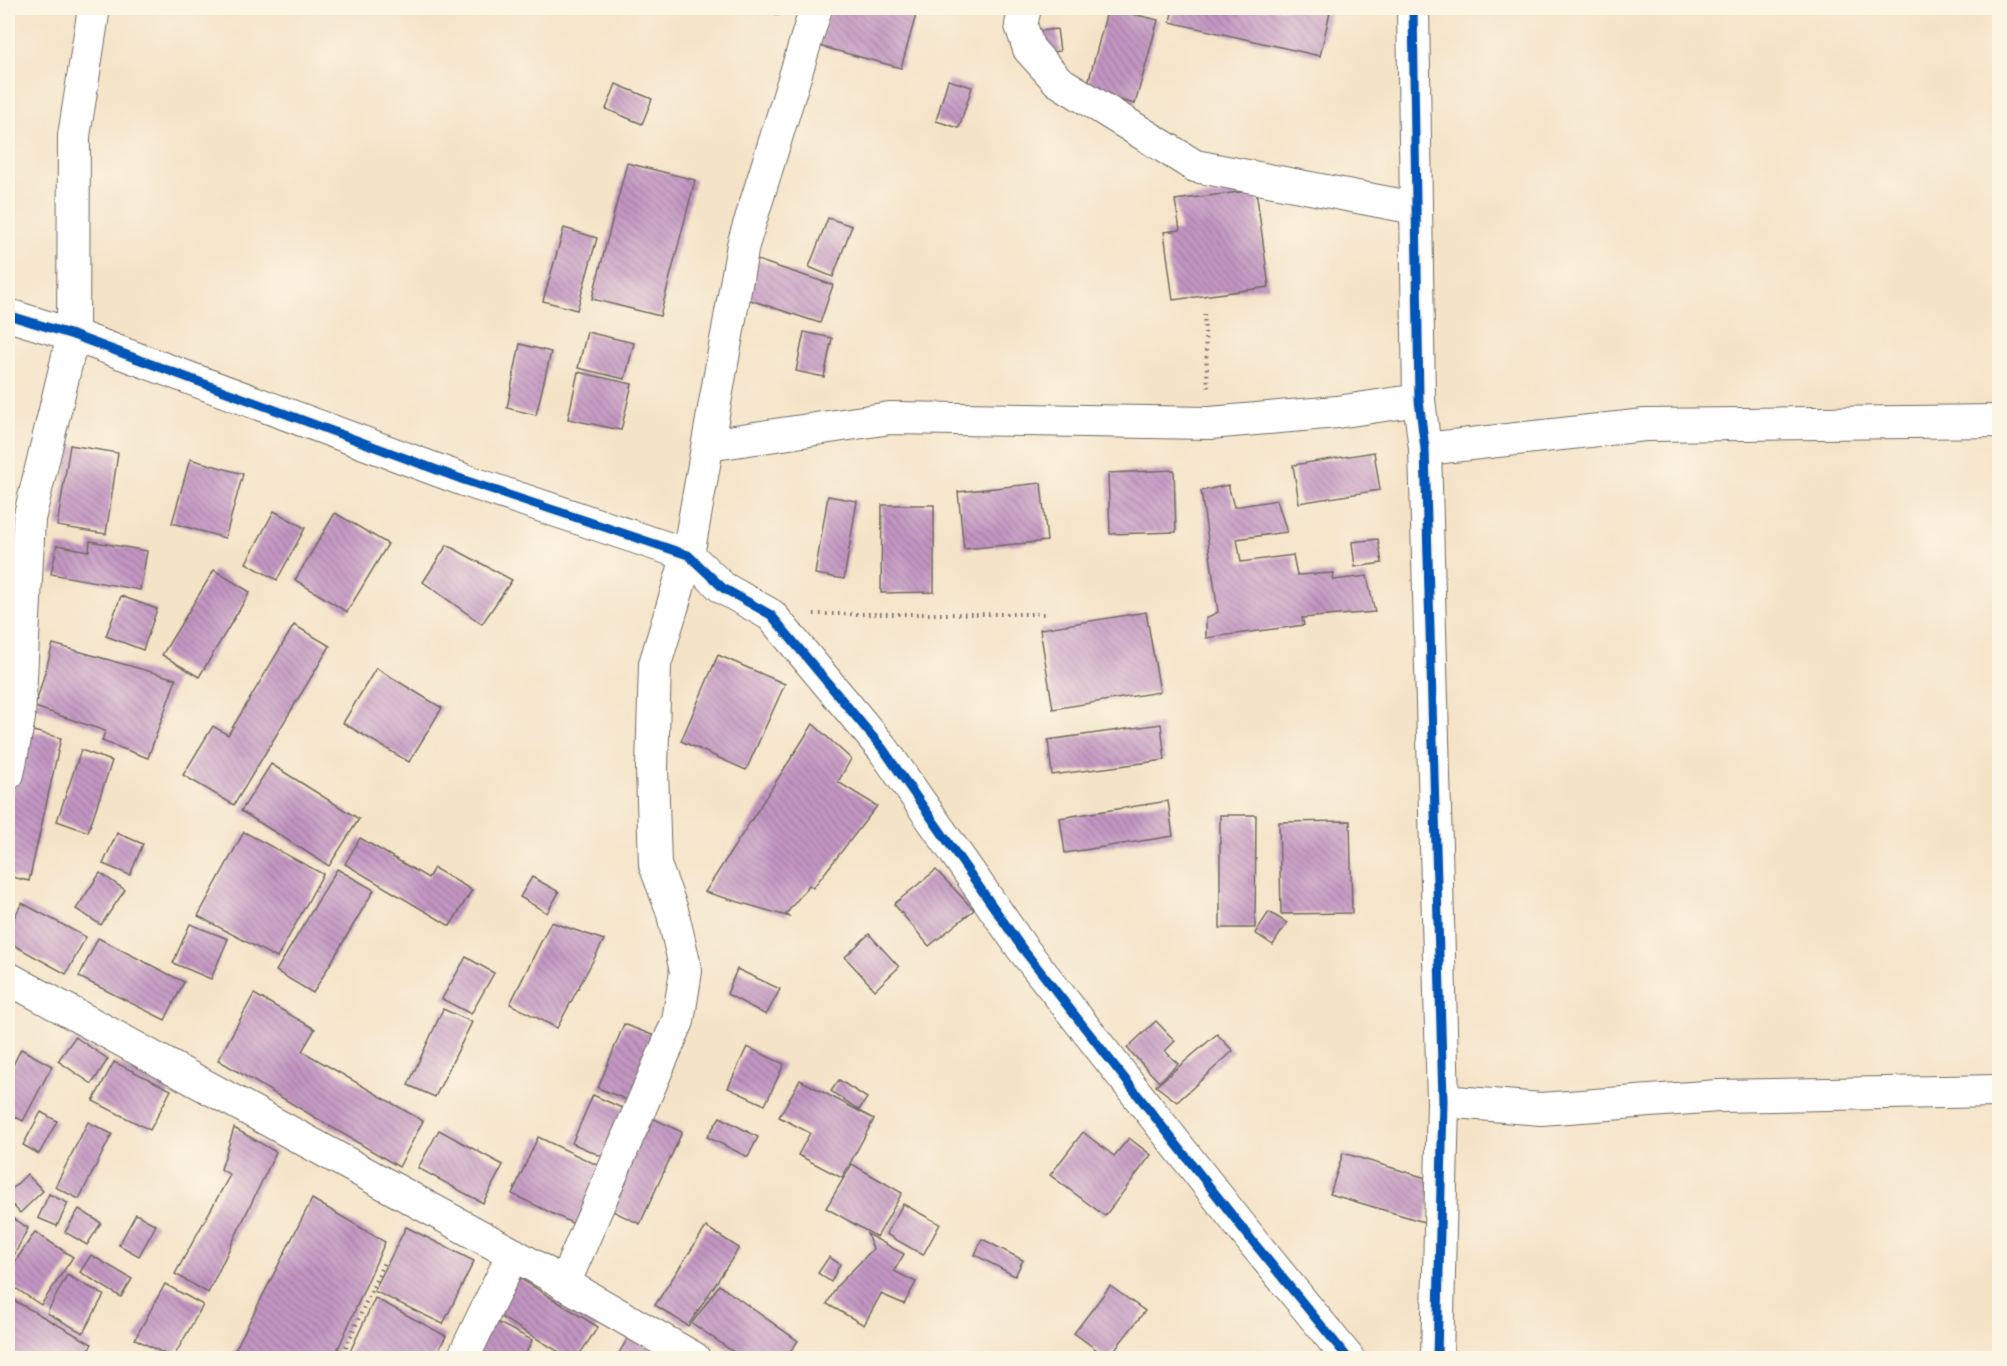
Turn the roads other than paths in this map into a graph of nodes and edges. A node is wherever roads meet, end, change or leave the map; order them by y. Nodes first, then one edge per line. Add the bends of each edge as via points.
1 (94, 8) edge
2 (816, 8) edge
3 (1025, 8) edge
4 (1413, 8) edge
5 (1415, 208) junction
6 (8, 315) edge
7 (73, 335) junction
8 (1419, 400) junction
9 (2000, 421) edge
10 (708, 445) junction
11 (1425, 448) junction
12 (688, 555) junction
13 (8, 774) edge
14 (8, 978) edge
15 (2000, 1091) edge
16 (1443, 1101) junction
17 (513, 1254) junction
18 (564, 1284) junction
19 (462, 1359) edge
20 (694, 1359) edge
21 (1348, 1359) edge
22 (1437, 1359) edge

1 - 7 street via 74,136
2 - 10 street via 743,245
3 - 5 street via 1022,25 1029,49 1058,81 1196,166
4 - 5 street
5 - 8 street
6 - 7 street
7 - 12 street via 464,480
7 - 13 street via 29,519 19,718
8 - 10 street via 1210,423 890,418
8 - 11 street
9 - 11 street via 1645,425
10 - 12 street
11 - 16 street
12 - 18 street via 655,664 652,769 655,865 672,910 686,971 678,1021
12 - 21 street via 723,588 771,615 883,749 1022,948
14 - 17 street
15 - 16 street via 1718,1096 1541,1109
16 - 22 street
17 - 18 street
17 - 19 street
18 - 20 street

